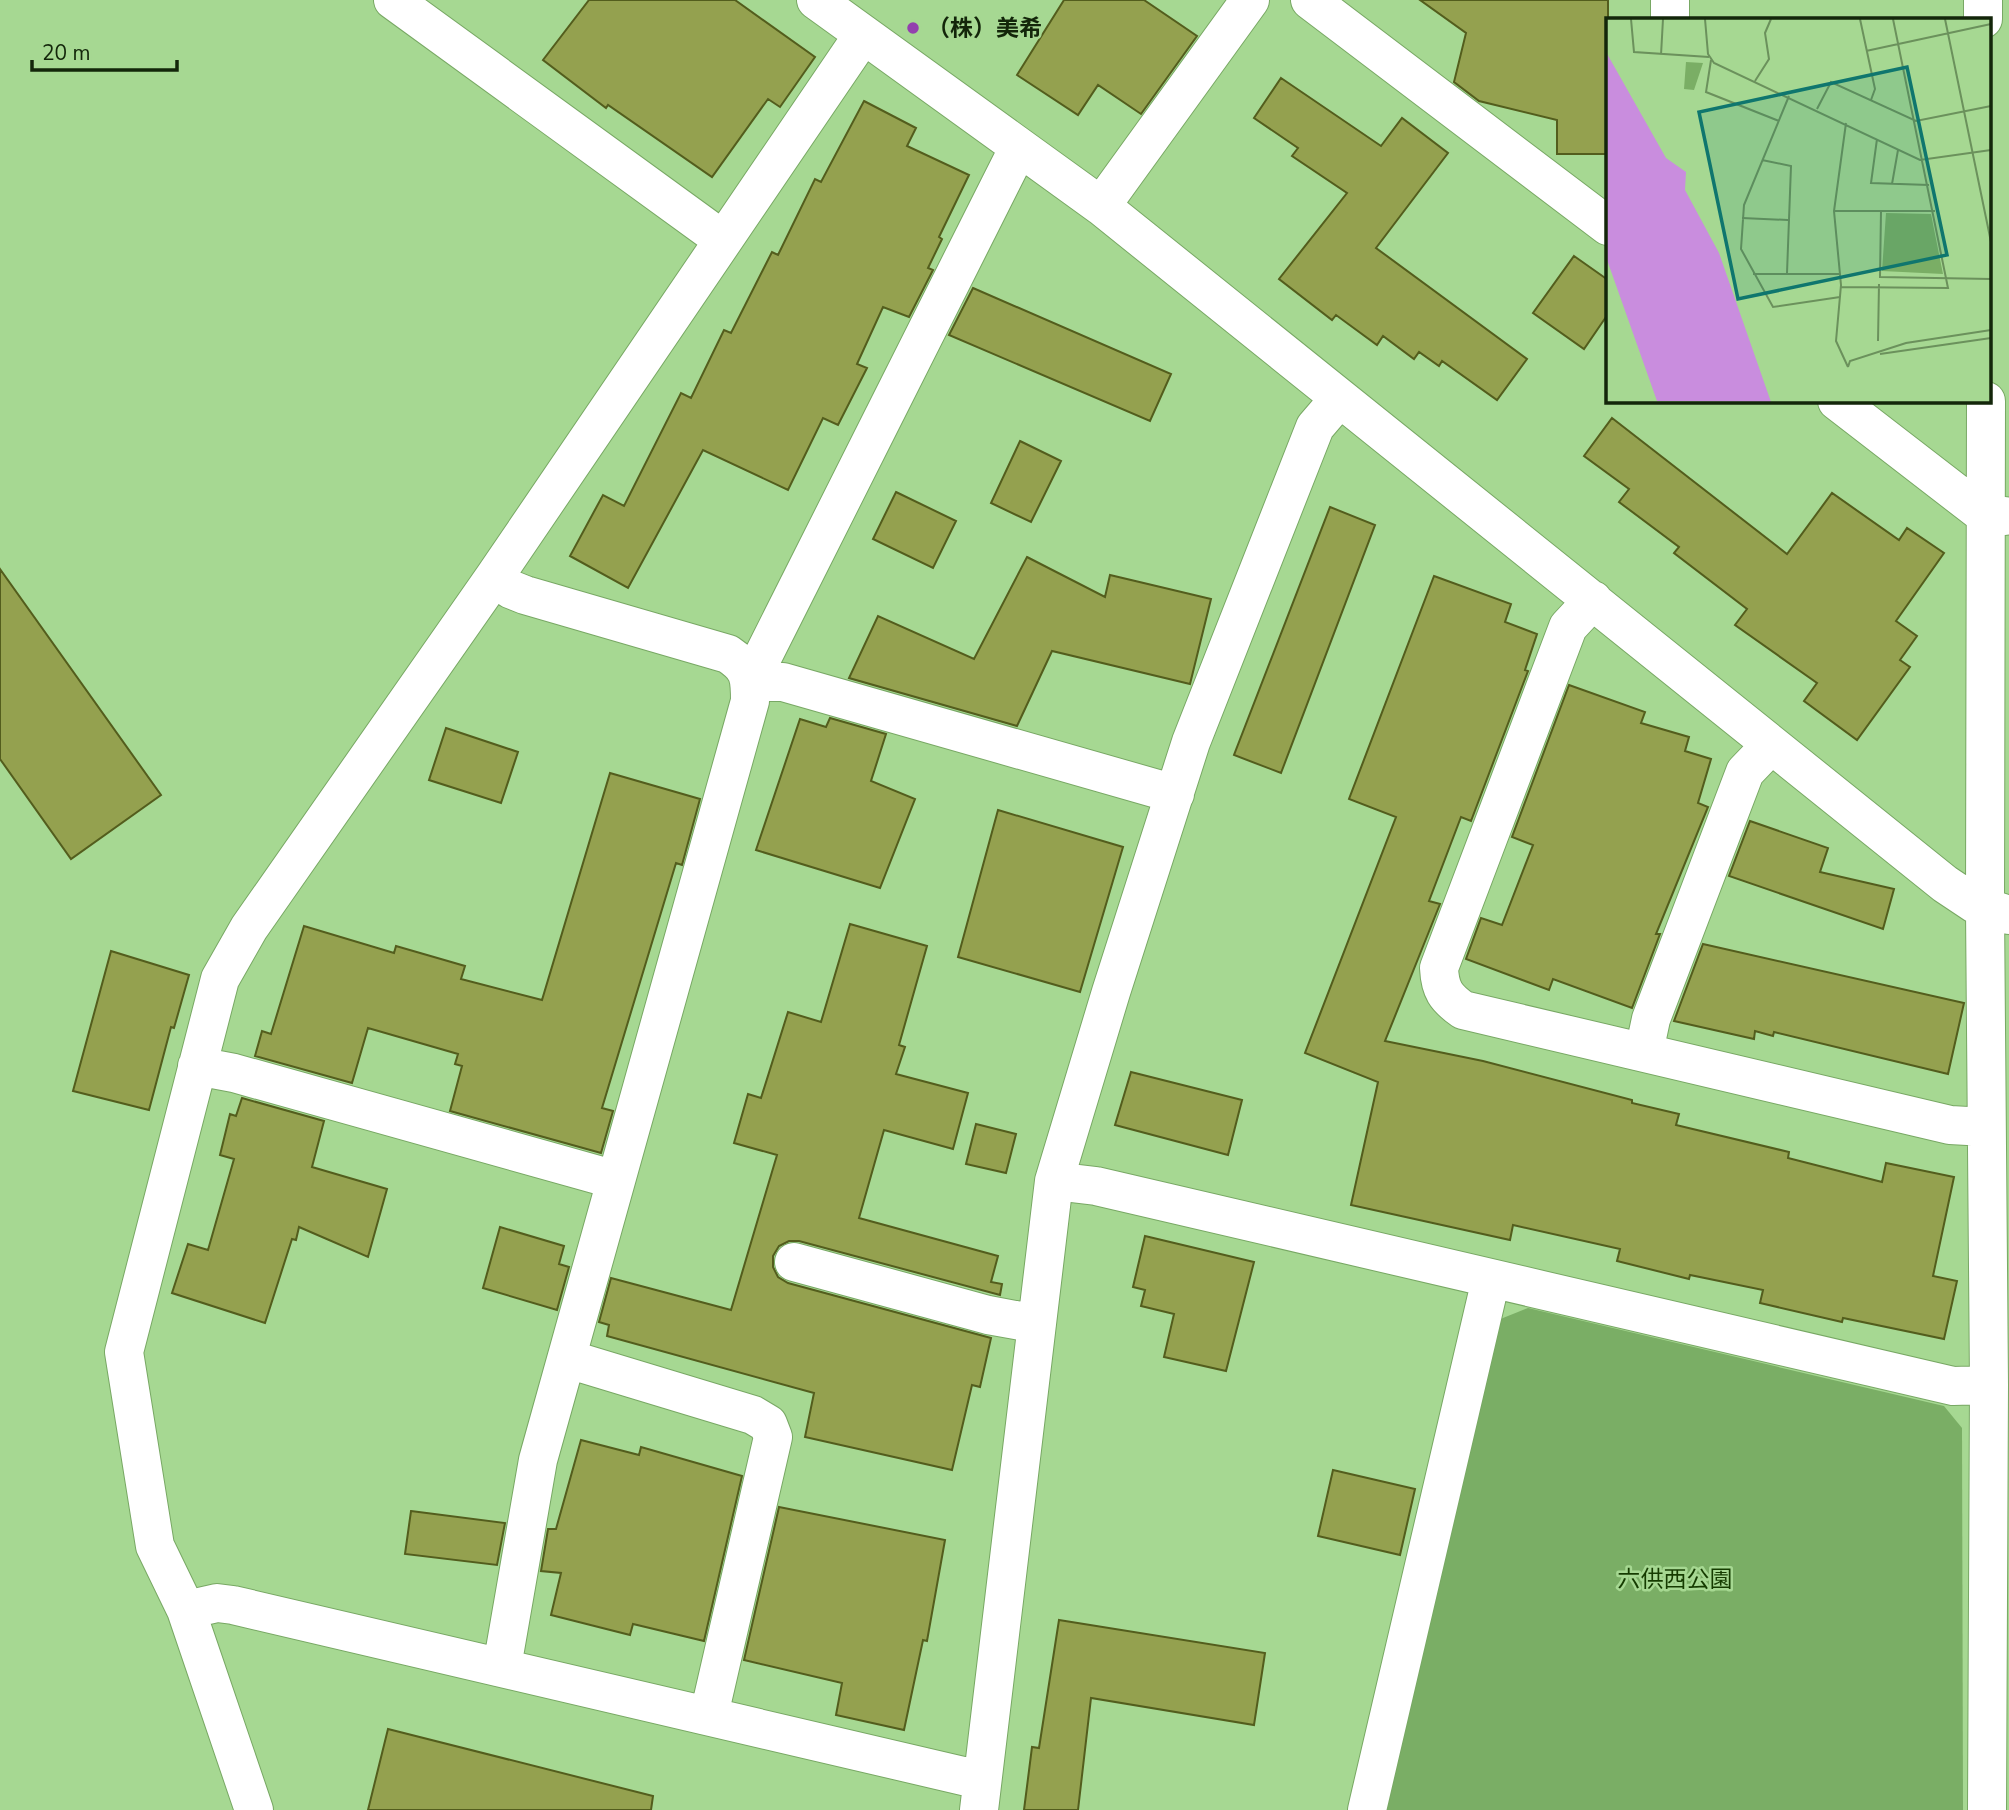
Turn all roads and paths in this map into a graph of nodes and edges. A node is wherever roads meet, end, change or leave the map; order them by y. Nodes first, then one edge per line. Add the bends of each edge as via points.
1 (393, 0) edge
2 (816, 0) edge
3 (1250, 0) edge
4 (1310, 0) edge
5 (1670, 0) edge
6 (1983, 0) edge
7 (1670, 18) edge
8 (1983, 18) edge
9 (863, 35) junction
10 (1019, 147) junction
11 (1101, 206) junction
12 (1606, 224) edge
13 (723, 240) junction
14 (1339, 399) junction
15 (1838, 402) edge
16 (1986, 402) edge
17 (1998, 516) edge
18 (495, 576) junction
19 (1593, 600) junction
20 (750, 682) junction
21 (1770, 746) junction
22 (1175, 794) junction
23 (1997, 912) edge
24 (1644, 1052) junction
25 (197, 1066) junction
26 (1986, 1128) junction
27 (617, 1180) junction
28 (1054, 1181) junction
29 (794, 1262) dead end
30 (1491, 1279) junction
31 (1037, 1324) junction
32 (568, 1359) junction
33 (1989, 1385) junction
34 (186, 1611) junction
35 (502, 1667) junction
36 (709, 1715) junction
37 (981, 1792) edge
38 (254, 1810) edge
39 (1367, 1810) edge
40 (1987, 1810) edge

1 - 13 street
2 - 9 street
3 - 11 street
4 - 12 street
5 - 7 street
6 - 8 street
9 - 10 street
9 - 13 street
10 - 11 street
10 - 20 street
11 - 14 street
13 - 18 street
14 - 19 street
14 - 22 street via 1315,426 1299,464
15 - 17 street
16 - 17 street
17 - 23 street
18 - 20 street via 526,595 728,654 743,664
18 - 25 street via 234,952 220,979
19 - 21 street
19 - 24 street via 1568,627 1439,968 1440,987 1463,1010
20 - 22 street via 783,682
20 - 27 street via 750,701
21 - 23 street via 1945,884
21 - 24 street via 1745,772 1651,1019
22 - 28 street
23 - 26 street
24 - 26 street via 1950,1125
25 - 27 street
25 - 34 street via 124,1352 155,1546
26 - 33 street
27 - 32 street
28 - 30 street via 1096,1185
28 - 31 street
29 - 31 street
30 - 33 street via 1953,1386
30 - 39 street
31 - 37 street
32 - 35 street via 538,1460
32 - 36 street via 753,1415 768,1424 773,1437
33 - 40 street
34 - 35 street via 217,1603 233,1605
34 - 38 street
35 - 36 street
36 - 37 street via 963,1776

